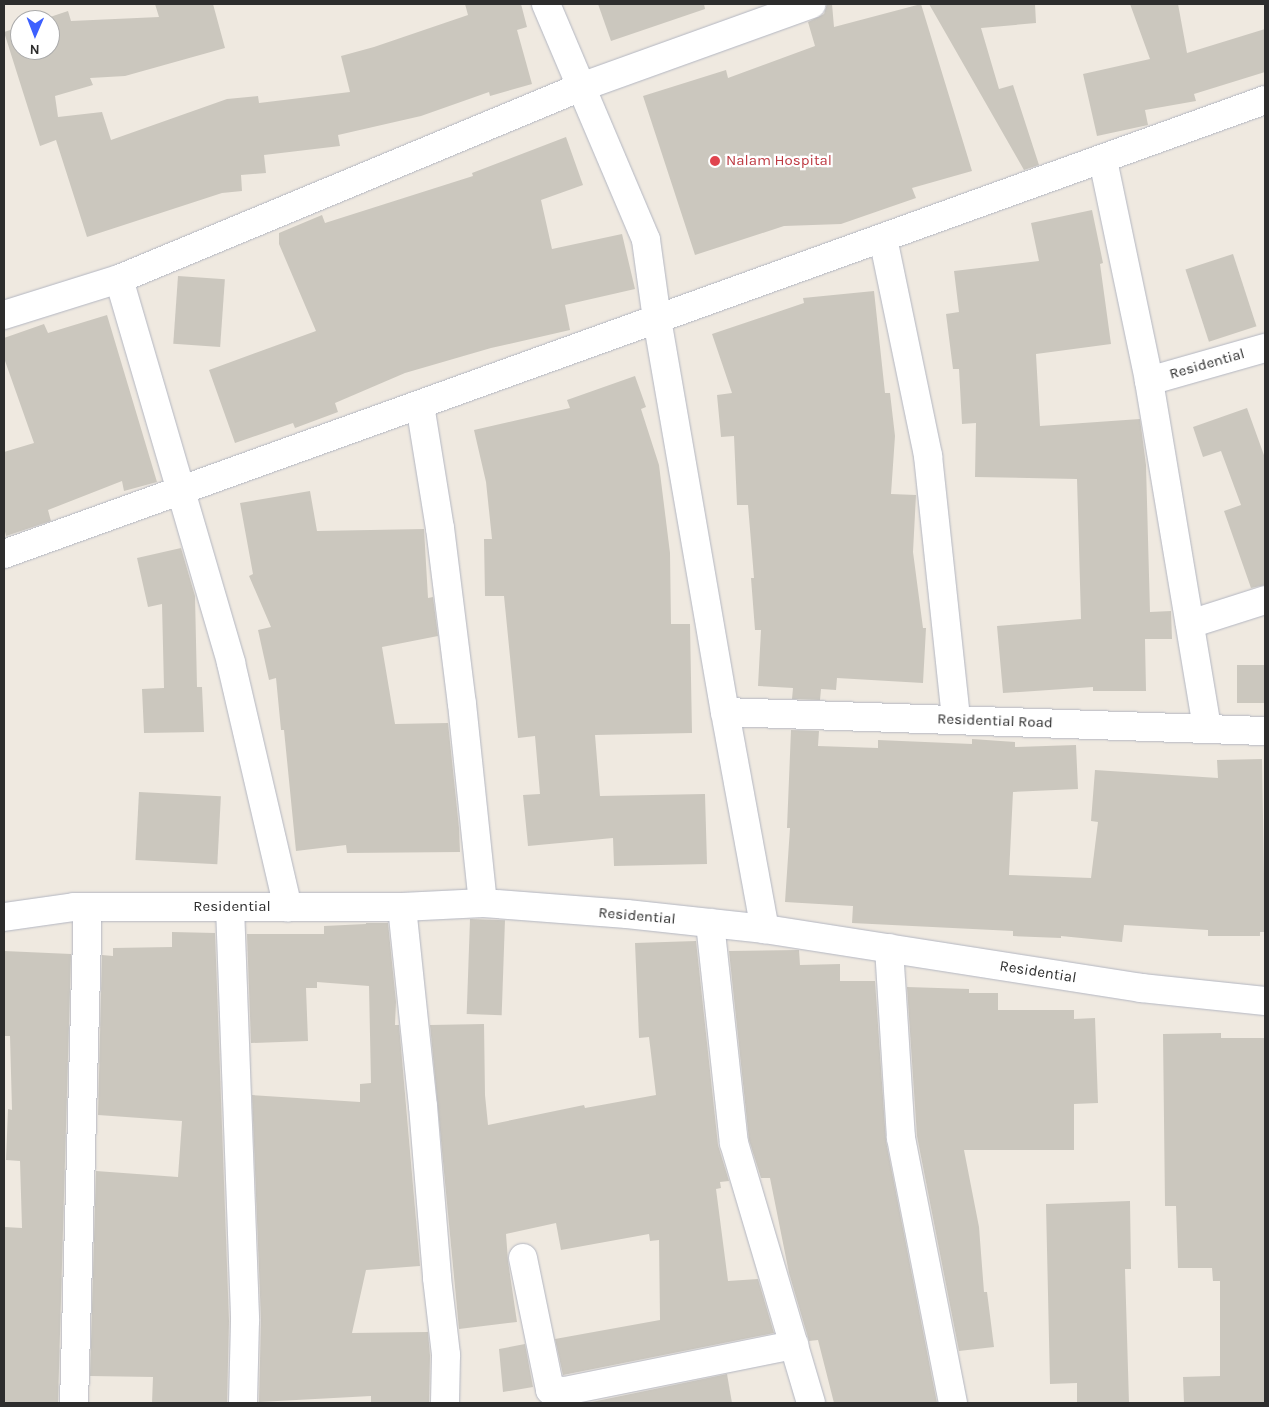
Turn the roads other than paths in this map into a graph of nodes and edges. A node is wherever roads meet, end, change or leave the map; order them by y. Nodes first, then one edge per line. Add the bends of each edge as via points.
1 (546, 4) edge
2 (812, 4) edge
3 (581, 87) junction
4 (1265, 100) edge
5 (1103, 160) junction
6 (883, 238) junction
7 (119, 279) junction
8 (4, 315) edge
9 (657, 319) junction
10 (1265, 348) edge
11 (1149, 381) junction
12 (420, 405) junction
13 (180, 490) junction
14 (4, 554) edge
15 (1265, 600) edge
16 (1190, 624) junction
17 (725, 712) junction
18 (956, 719) junction
19 (1206, 728) junction
20 (1265, 731) edge
21 (483, 903) junction
22 (88, 907) junction
23 (230, 907) junction
24 (288, 907) junction
25 (402, 907) junction
26 (4, 917) edge
27 (710, 923) junction
28 (765, 929) junction
29 (889, 948) junction
30 (1265, 1002) edge
31 (523, 1258) dead end
32 (794, 1346) junction
33 (566, 1397) edge
34 (74, 1403) edge
35 (244, 1403) edge
36 (445, 1403) edge
37 (810, 1403) edge
38 (954, 1403) edge

1 - 3 street
2 - 3 street
3 - 7 street
3 - 9 street via 646,240
4 - 5 street
5 - 6 street
5 - 11 street
6 - 9 street
6 - 18 street via 928,456
7 - 8 street
7 - 13 street
9 - 12 street
9 - 17 street
10 - 11 street, Residential
11 - 16 street
12 - 13 street
12 - 21 street via 440,528
13 - 14 street
13 - 24 street via 231,663
15 - 16 street
16 - 19 street
17 - 18 street, Residential Road
17 - 28 street
18 - 19 street, Residential Road
19 - 20 street, Residential Road
21 - 25 street, Residential
21 - 27 street, Residential
22 - 23 street, Residential
22 - 26 street, Residential
22 - 34 street
23 - 24 street, Residential
23 - 35 street via 244,1311
24 - 25 street, Residential
25 - 36 street via 446,1355
27 - 28 street, Residential
27 - 32 street via 734,1142
28 - 29 street, Residential
29 - 30 street, Residential via 1141,988
29 - 38 street via 901,1138
31 - 33 street via 550,1390
32 - 33 street
32 - 37 street

